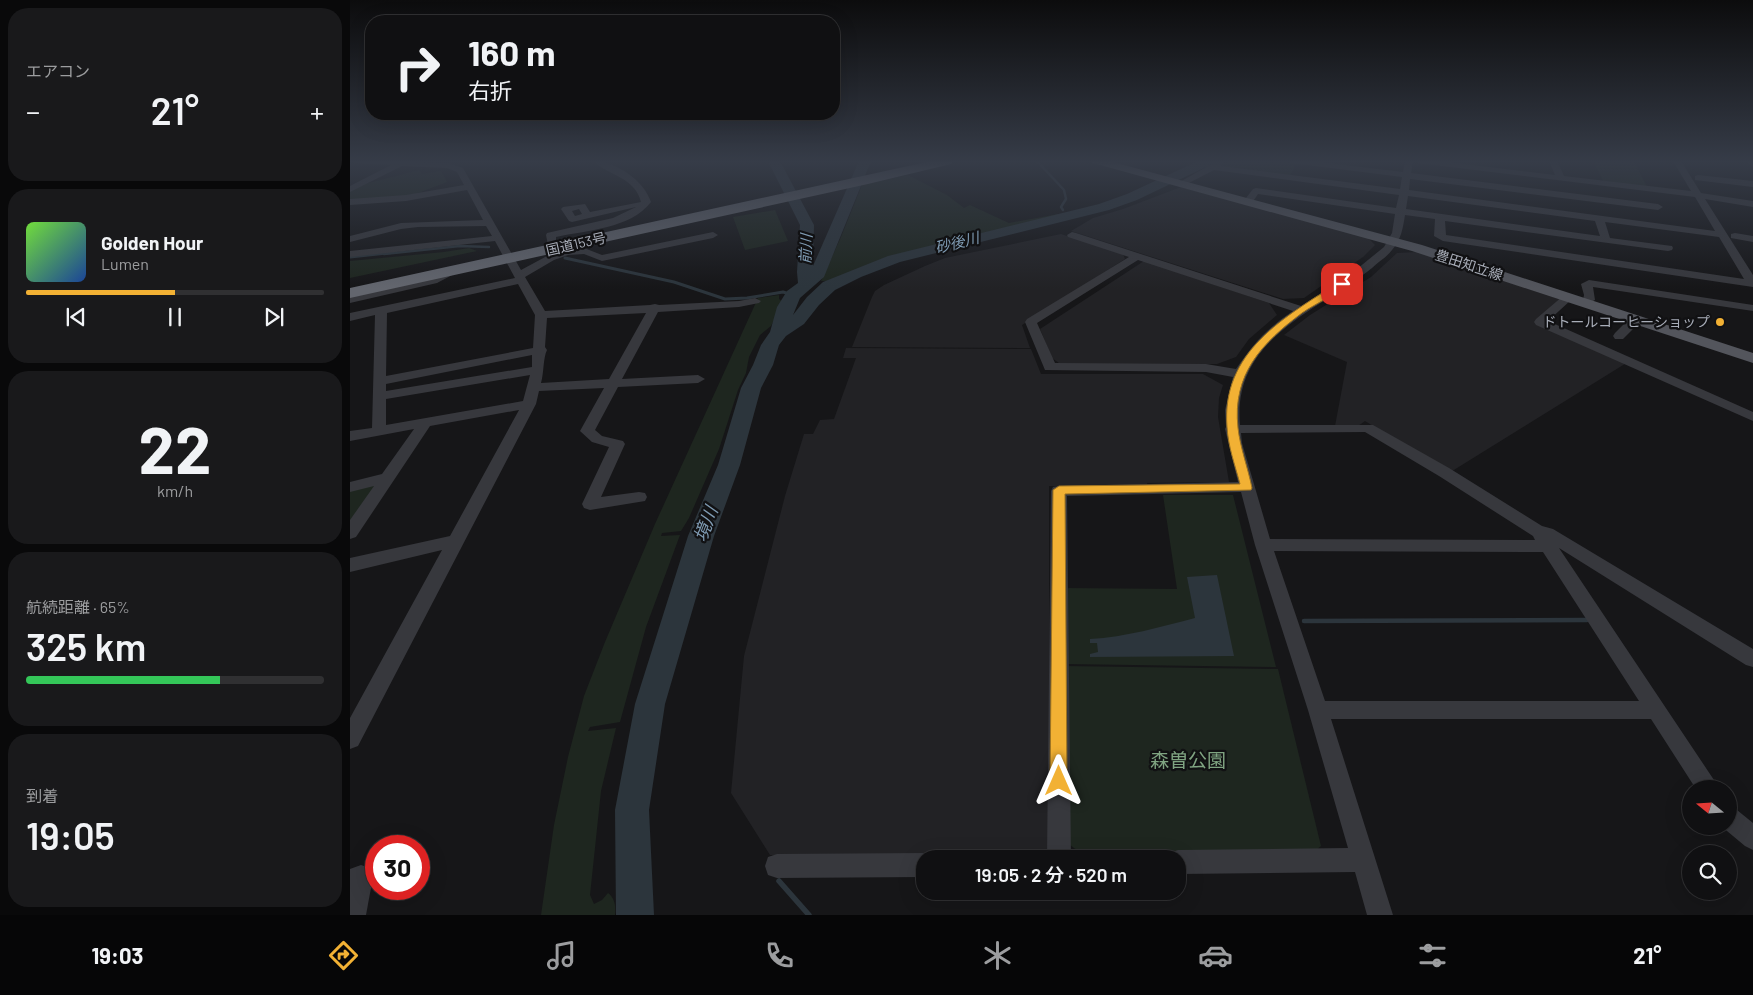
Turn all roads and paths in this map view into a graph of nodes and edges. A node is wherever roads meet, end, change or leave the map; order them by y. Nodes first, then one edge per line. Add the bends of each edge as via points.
1 (479, 204) edge
2 (639, 204) edge
3 (644, 204) edge
4 (745, 204) edge
5 (1263, 204) edge
6 (1271, 204) edge
7 (1345, 204) edge
8 (1402, 204) edge
9 (1488, 204) edge
10 (1632, 204) edge
11 (1704, 204) edge
12 (1715, 204) edge
13 (1658, 207) dead end
14 (1400, 211) junction
15 (695, 215) junction
16 (588, 216) dead end
17 (1440, 217) junction
18 (1599, 219) junction
19 (488, 223) junction
20 (713, 235) dead end
21 (1072, 235) dead end
22 (1723, 235) junction
23 (1734, 236) junction
24 (499, 238) junction
25 (350, 239) edge
26 (1753, 239) edge
27 (1395, 240) junction
28 (1606, 240) junction
29 (552, 243) junction
30 (1668, 248) dead end
31 (350, 254) edge
32 (510, 255) junction
33 (1137, 256) junction
34 (1753, 266) edge
35 (452, 271) junction
36 (1698, 275) junction
37 (522, 277) junction
38 (1752, 284) edge
39 (350, 286) edge
40 (350, 293) edge
41 (1567, 298) junction
42 (350, 300) edge
43 (1589, 300) junction
44 (755, 301) dead end
45 (1712, 302) junction
46 (655, 307) junction
47 (1753, 308) edge
48 (381, 309) junction
49 (1301, 310) junction
50 (541, 315) junction
51 (350, 317) edge
52 (1635, 320) junction
53 (1619, 336) dead end
54 (541, 350) junction
55 (1753, 353) edge
56 (1753, 358) edge
57 (538, 370) junction
58 (1240, 374) junction
59 (698, 379) dead end
60 (380, 381) junction
61 (615, 383) junction
62 (534, 387) junction
63 (379, 396) junction
64 (528, 404) junction
65 (1753, 417) edge
66 (425, 423) junction
67 (1232, 429) junction
68 (379, 430) junction
69 (350, 436) edge
70 (387, 478) junction
71 (350, 487) edge
72 (1246, 488) junction
73 (639, 497) dead end
74 (350, 533) edge
75 (1544, 539) junction
76 (455, 541) junction
77 (1263, 545) junction
78 (350, 565) edge
79 (1753, 658) edge
80 (1318, 710) junction
81 (1656, 710) junction
82 (350, 738) edge
83 (1703, 780) edge
84 (1738, 826) edge
85 (1753, 838) edge
86 (1059, 850) edge
87 (1364, 860) junction
88 (1186, 862) edge
89 (916, 865) edge
90 (777, 866) dead end
91 (350, 881) edge
92 (353, 915) edge
93 (1380, 915) edge

1 - 19 street
2 - 16 street
3 - 29 street via 638,211 622,218 550,235
4 - 15 highway, 国道153号
5 - 27 main road, 豊田知立線
6 - 27 main road, 豊田知立線
7 - 14 street
8 - 14 street
9 - 18 street
10 - 13 street
11 - 22 street
12 - 23 street
14 - 17 street
14 - 27 street
15 - 29 highway, 国道153号
15 - 32 highway, 国道153号
17 - 28 street
17 - 36 street via 1438,236 1443,238
18 - 22 street
18 - 28 street
19 - 24 street
19 - 25 street via 410,225
20 - 37 street via 602,258 586,251 572,252 552,257
21 - 33 street
22 - 38 street
23 - 26 street
23 - 34 street
24 - 31 street
24 - 32 street
27 - 41 main road, 豊田知立線
27 - 43 main road, 豊田知立線
27 - 49 street via 1370,265
28 - 30 street
29 - 32 highway, 国道153号
32 - 35 highway, 国道153号
32 - 37 street
32 - 39 highway, 国道153号
33 - 49 street
33 - 58 street via 1031,322 1050,367 1206,368
35 - 40 highway, 国道153号
35 - 42 street via 433,281
36 - 38 street
36 - 45 street
37 - 48 street
37 - 50 street
41 - 52 main road, 豊田知立線
41 - 65 street via 1540,322
43 - 45 street via 1589,283
43 - 55 main road, 豊田知立線
44 - 46 street
45 - 47 street
46 - 50 street
46 - 61 street
48 - 51 street
48 - 60 street
49 - 58 street via 1280,324 1259,345
50 - 54 street
52 - 53 street
52 - 56 main road, 豊田知立線
54 - 57 street
54 - 60 street
57 - 62 street
57 - 63 street
58 - 67 street via 1232,410
59 - 61 street
60 - 63 street
61 - 62 street
61 - 73 street via 587,431 597,439 618,444 590,504
62 - 64 street
63 - 68 street
64 - 66 street
64 - 76 street
66 - 68 street
66 - 70 street
67 - 72 street
67 - 75 street via 1368,428 1444,472
68 - 69 street
70 - 71 street
70 - 74 street
72 - 77 street
72 - 86 street via 1059,490
75 - 77 street
75 - 79 street via 1548,533
75 - 81 street
76 - 78 street
76 - 82 street
77 - 80 street
80 - 81 street
80 - 87 street
81 - 83 street
84 - 85 street
87 - 88 street
87 - 93 street
89 - 90 street
91 - 92 street via 361,877

